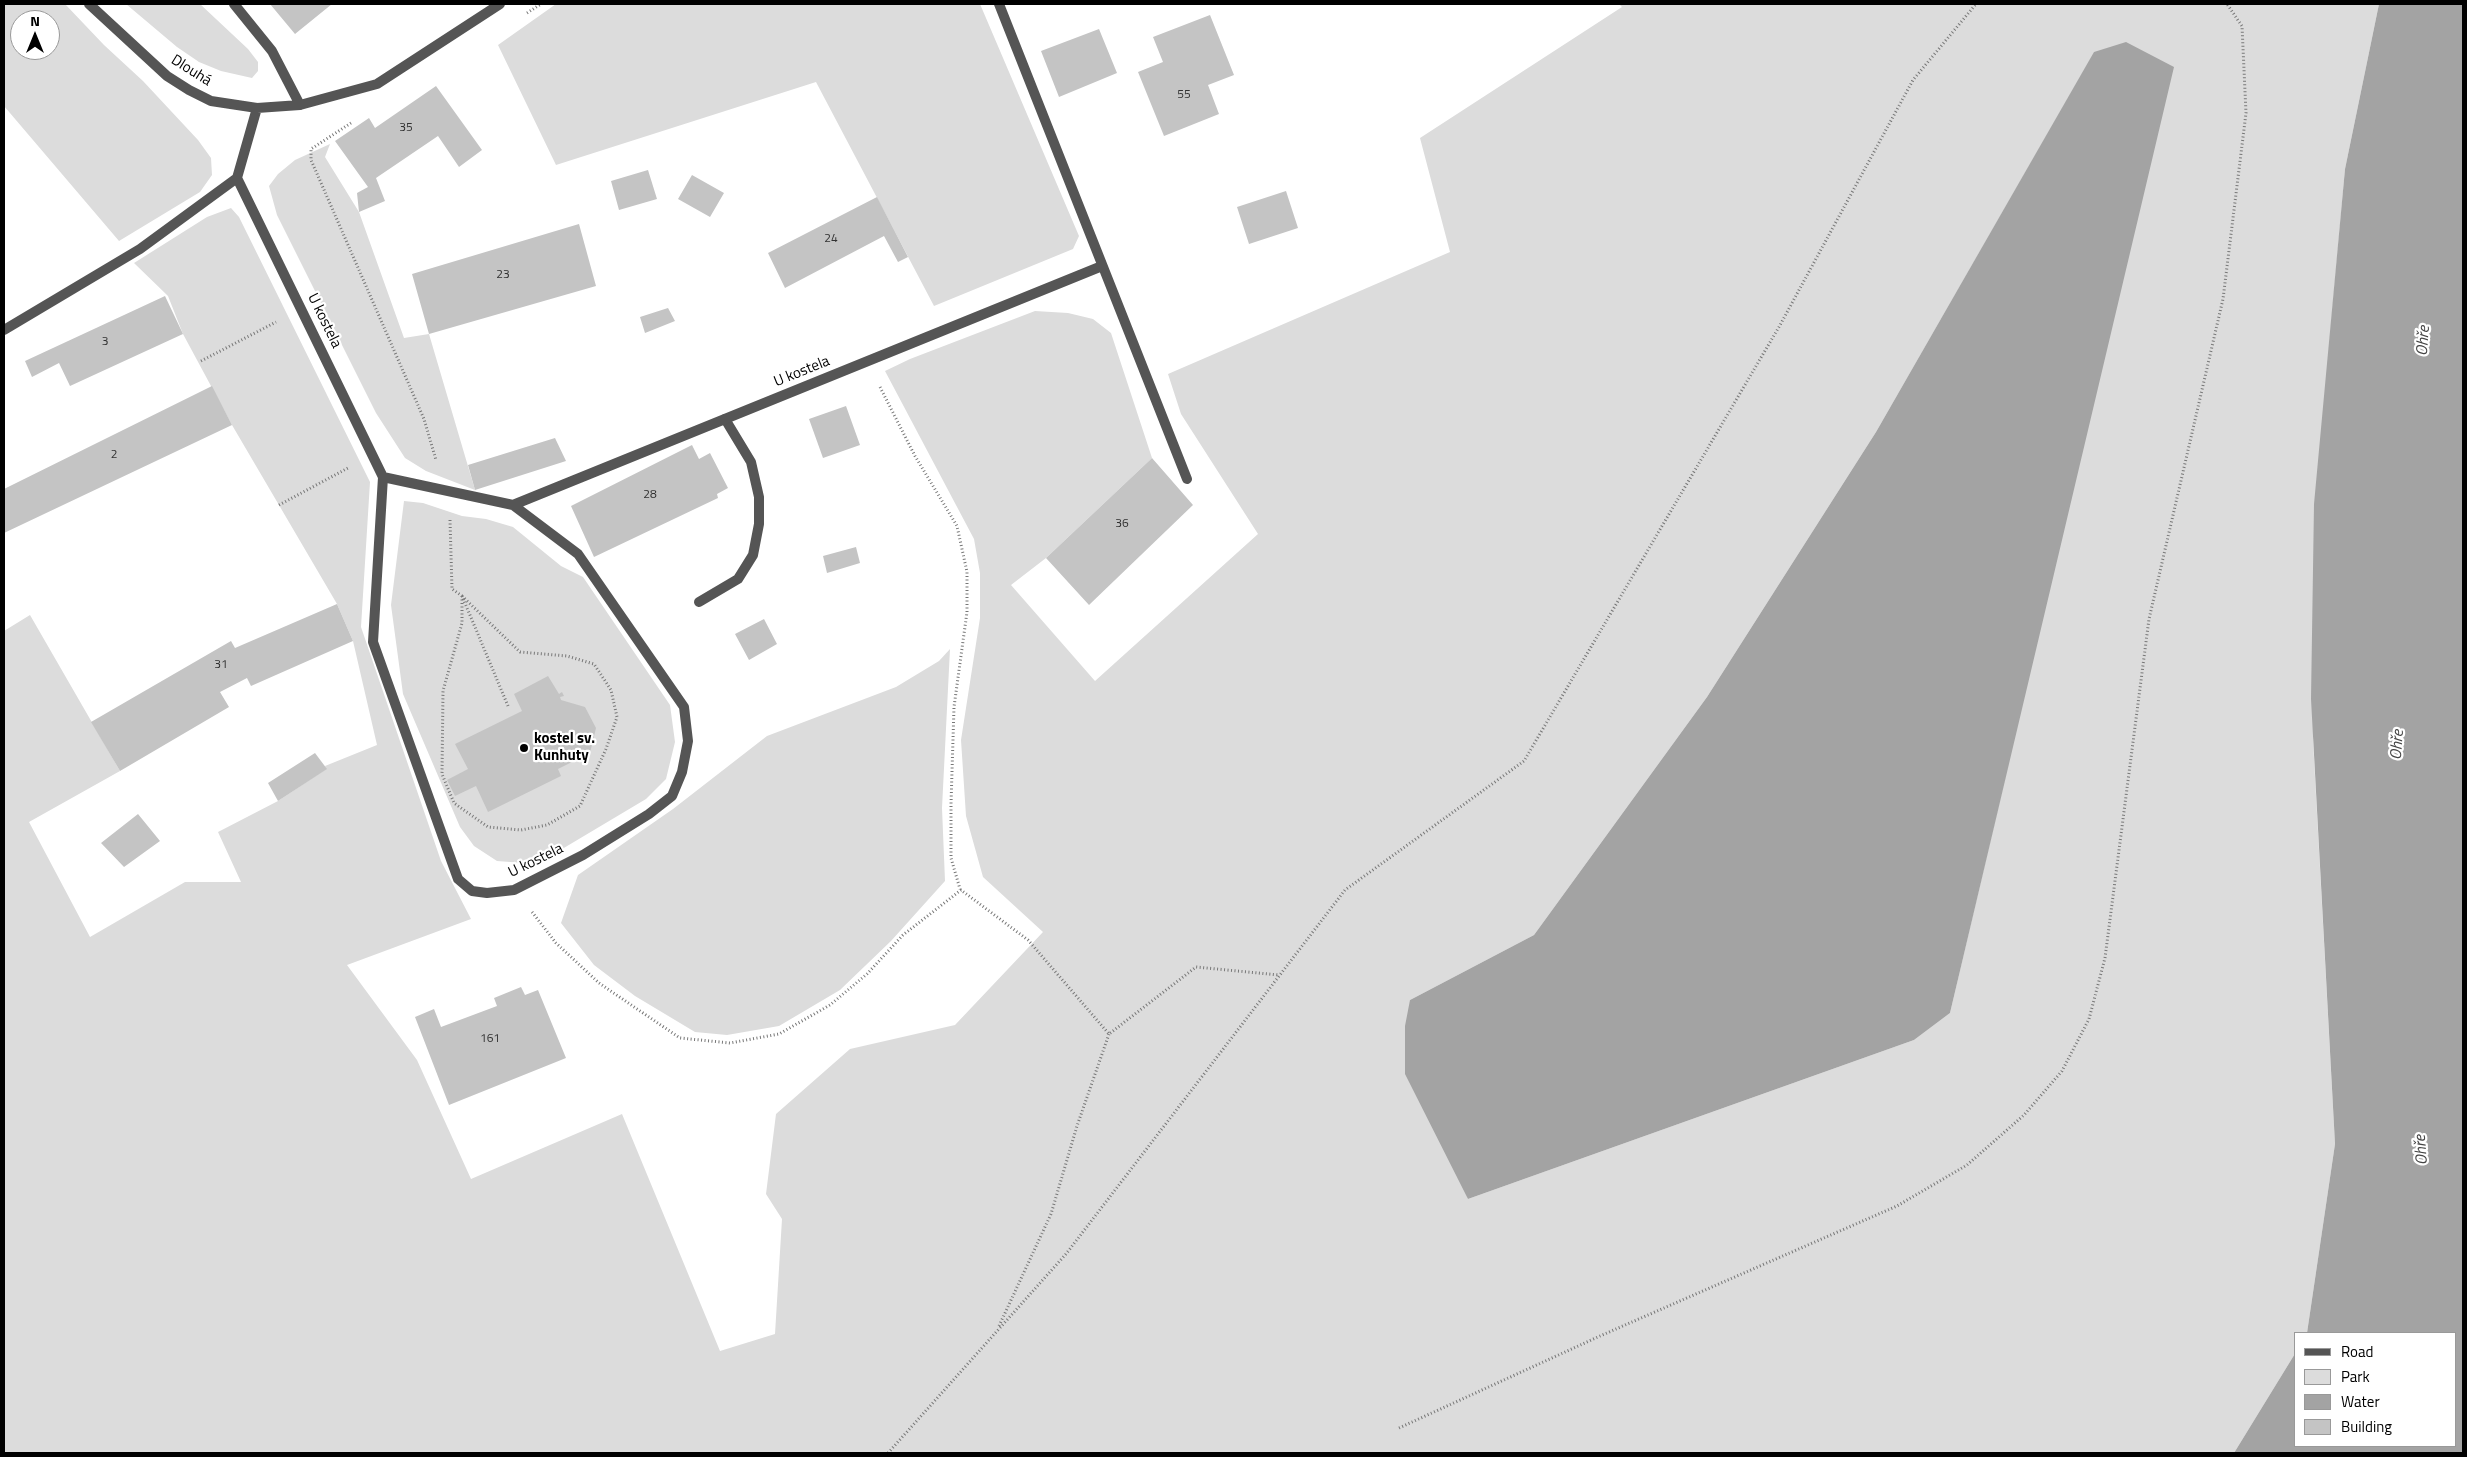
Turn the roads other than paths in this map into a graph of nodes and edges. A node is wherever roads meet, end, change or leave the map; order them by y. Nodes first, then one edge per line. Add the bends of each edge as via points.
1 (89, 4) edge
2 (234, 4) edge
3 (500, 4) edge
4 (999, 4) edge
5 (300, 105) junction
6 (257, 108) junction
7 (237, 178) junction
8 (1102, 266) junction
9 (4, 330) edge
10 (725, 419) junction
11 (384, 477) junction
12 (1187, 479) dead end
13 (513, 506) junction
14 (699, 602) dead end

1 - 6 street, Dlouhá via 167,76 189,90 211,101
2 - 5 street via 272,51
3 - 5 street, Dlouhá via 377,84
4 - 8 street
5 - 6 street, Dlouhá
6 - 7 street
7 - 9 street via 140,249
7 - 11 street, U kostela
8 - 10 street, U kostela
8 - 12 street
10 - 13 street, U kostela
10 - 14 street via 750,462 759,497 759,524 753,555 738,579
11 - 13 street, U kostela
11 - 13 street, U kostela via 373,642 458,879 472,891 487,893 514,890 583,855 649,814 672,796 682,772 688,741 684,707 578,554

